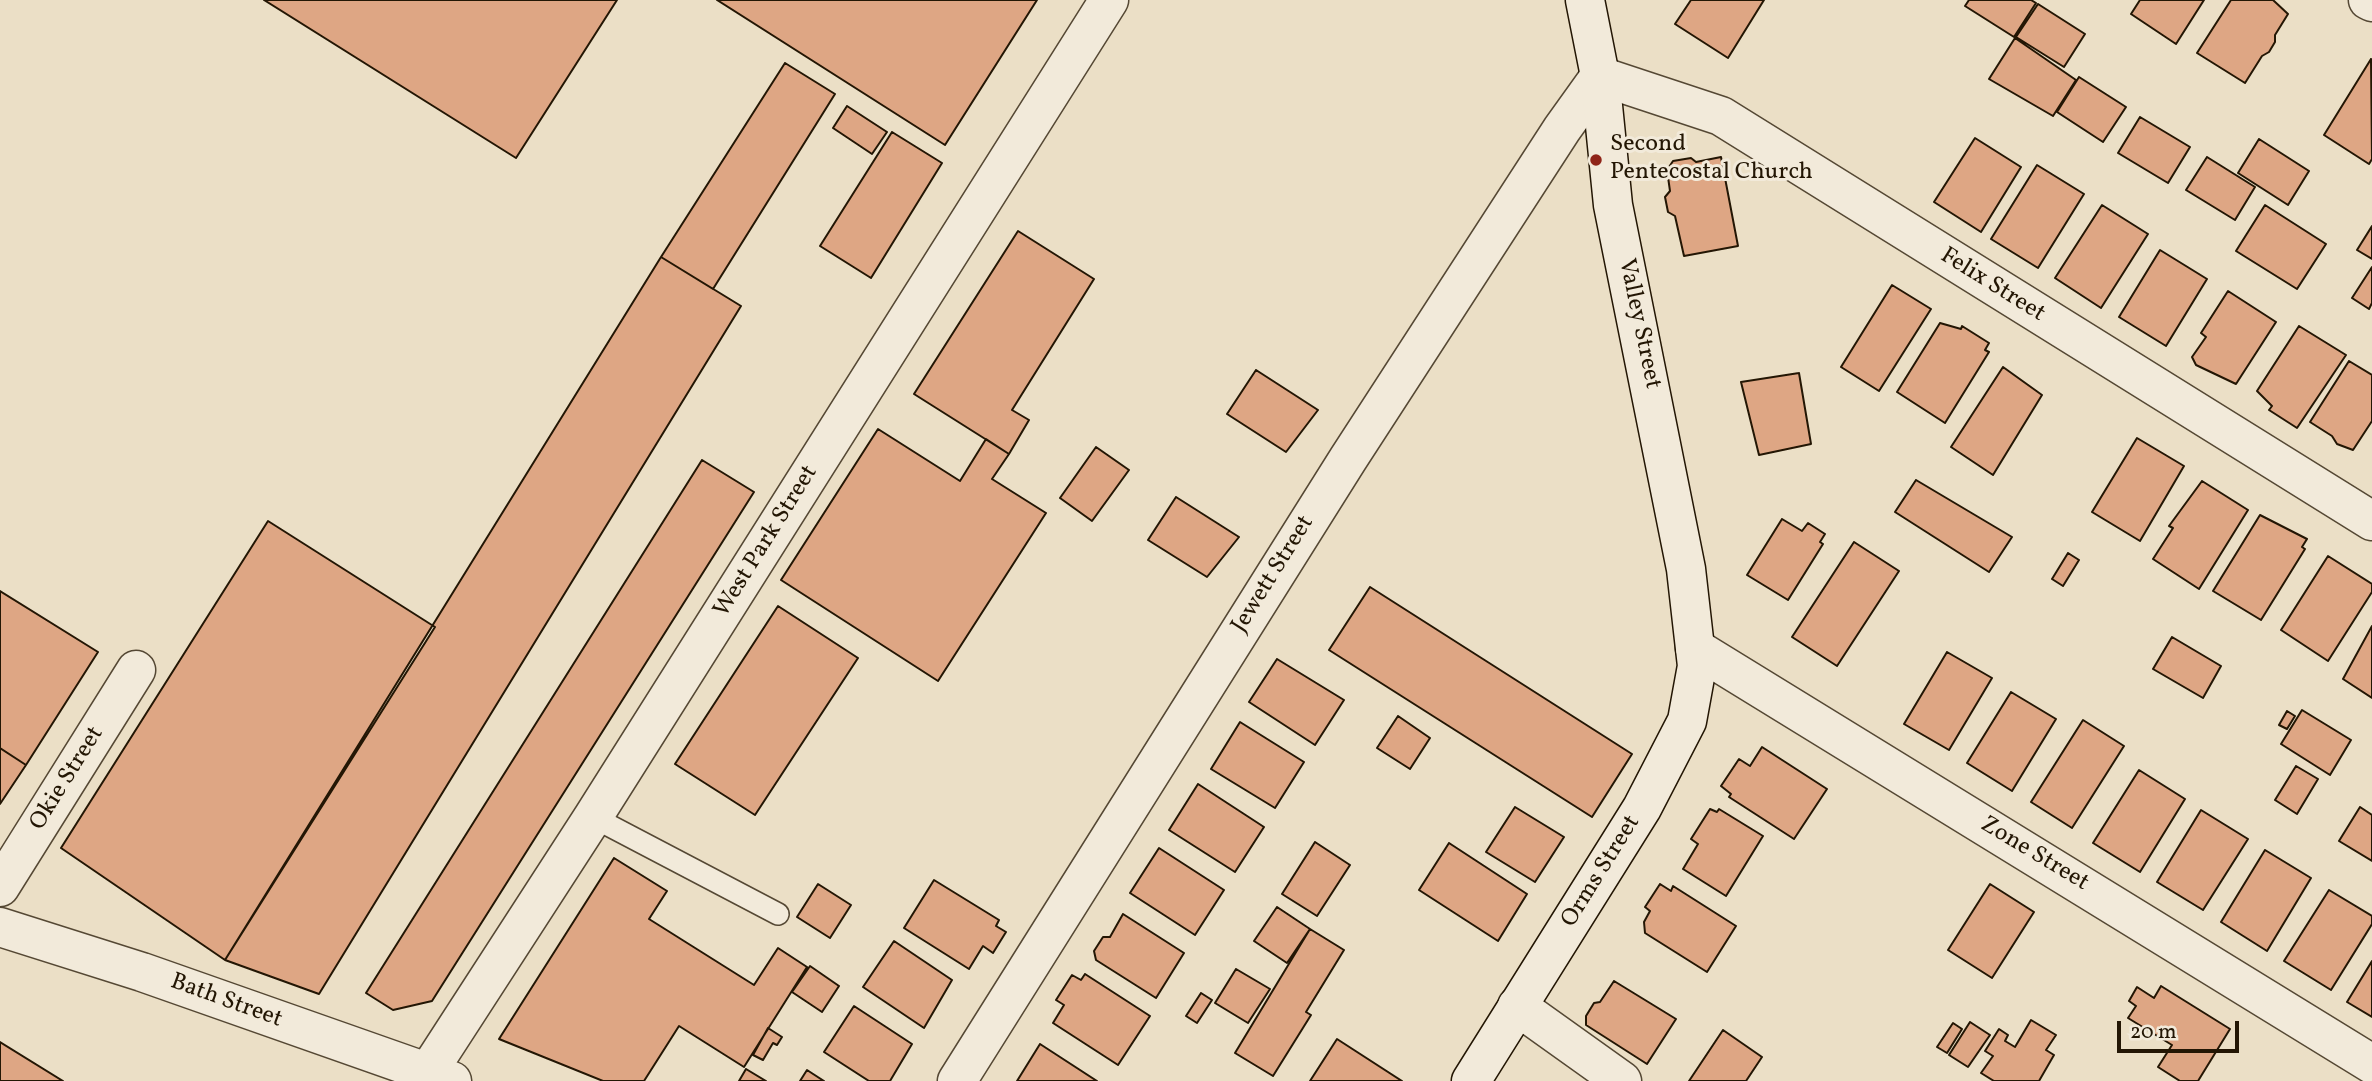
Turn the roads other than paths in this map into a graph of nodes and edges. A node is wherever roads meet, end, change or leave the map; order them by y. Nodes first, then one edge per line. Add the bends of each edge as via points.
1 (1109, 0) edge
2 (1585, 0) edge
3 (1600, 76) junction
4 (2372, 521) edge
5 (1695, 648) junction
6 (136, 670) dead end
7 (593, 817) junction
8 (0, 887) edge
9 (778, 914) dead end
10 (0, 927) edge
11 (1517, 1006) junction
12 (2372, 1064) edge
13 (434, 1079) edge
14 (957, 1081) edge
15 (1471, 1081) edge
16 (1622, 1081) edge

1 - 7 street, West Park Street
2 - 3 street, Valley Street
3 - 4 street, Felix Street via 1721,116
3 - 5 street, Valley Street via 1612,205 1659,424 1686,569
3 - 14 street, Jewett Street via 1348,459
5 - 11 street, Orms Street via 1697,666 1687,721 1642,808
5 - 12 street, Zone Street
6 - 8 street, Okie Street
7 - 9 lane
7 - 13 street, West Park Street
10 - 13 street, Bath Street via 142,972
11 - 15 street, Orms Street
11 - 16 street

